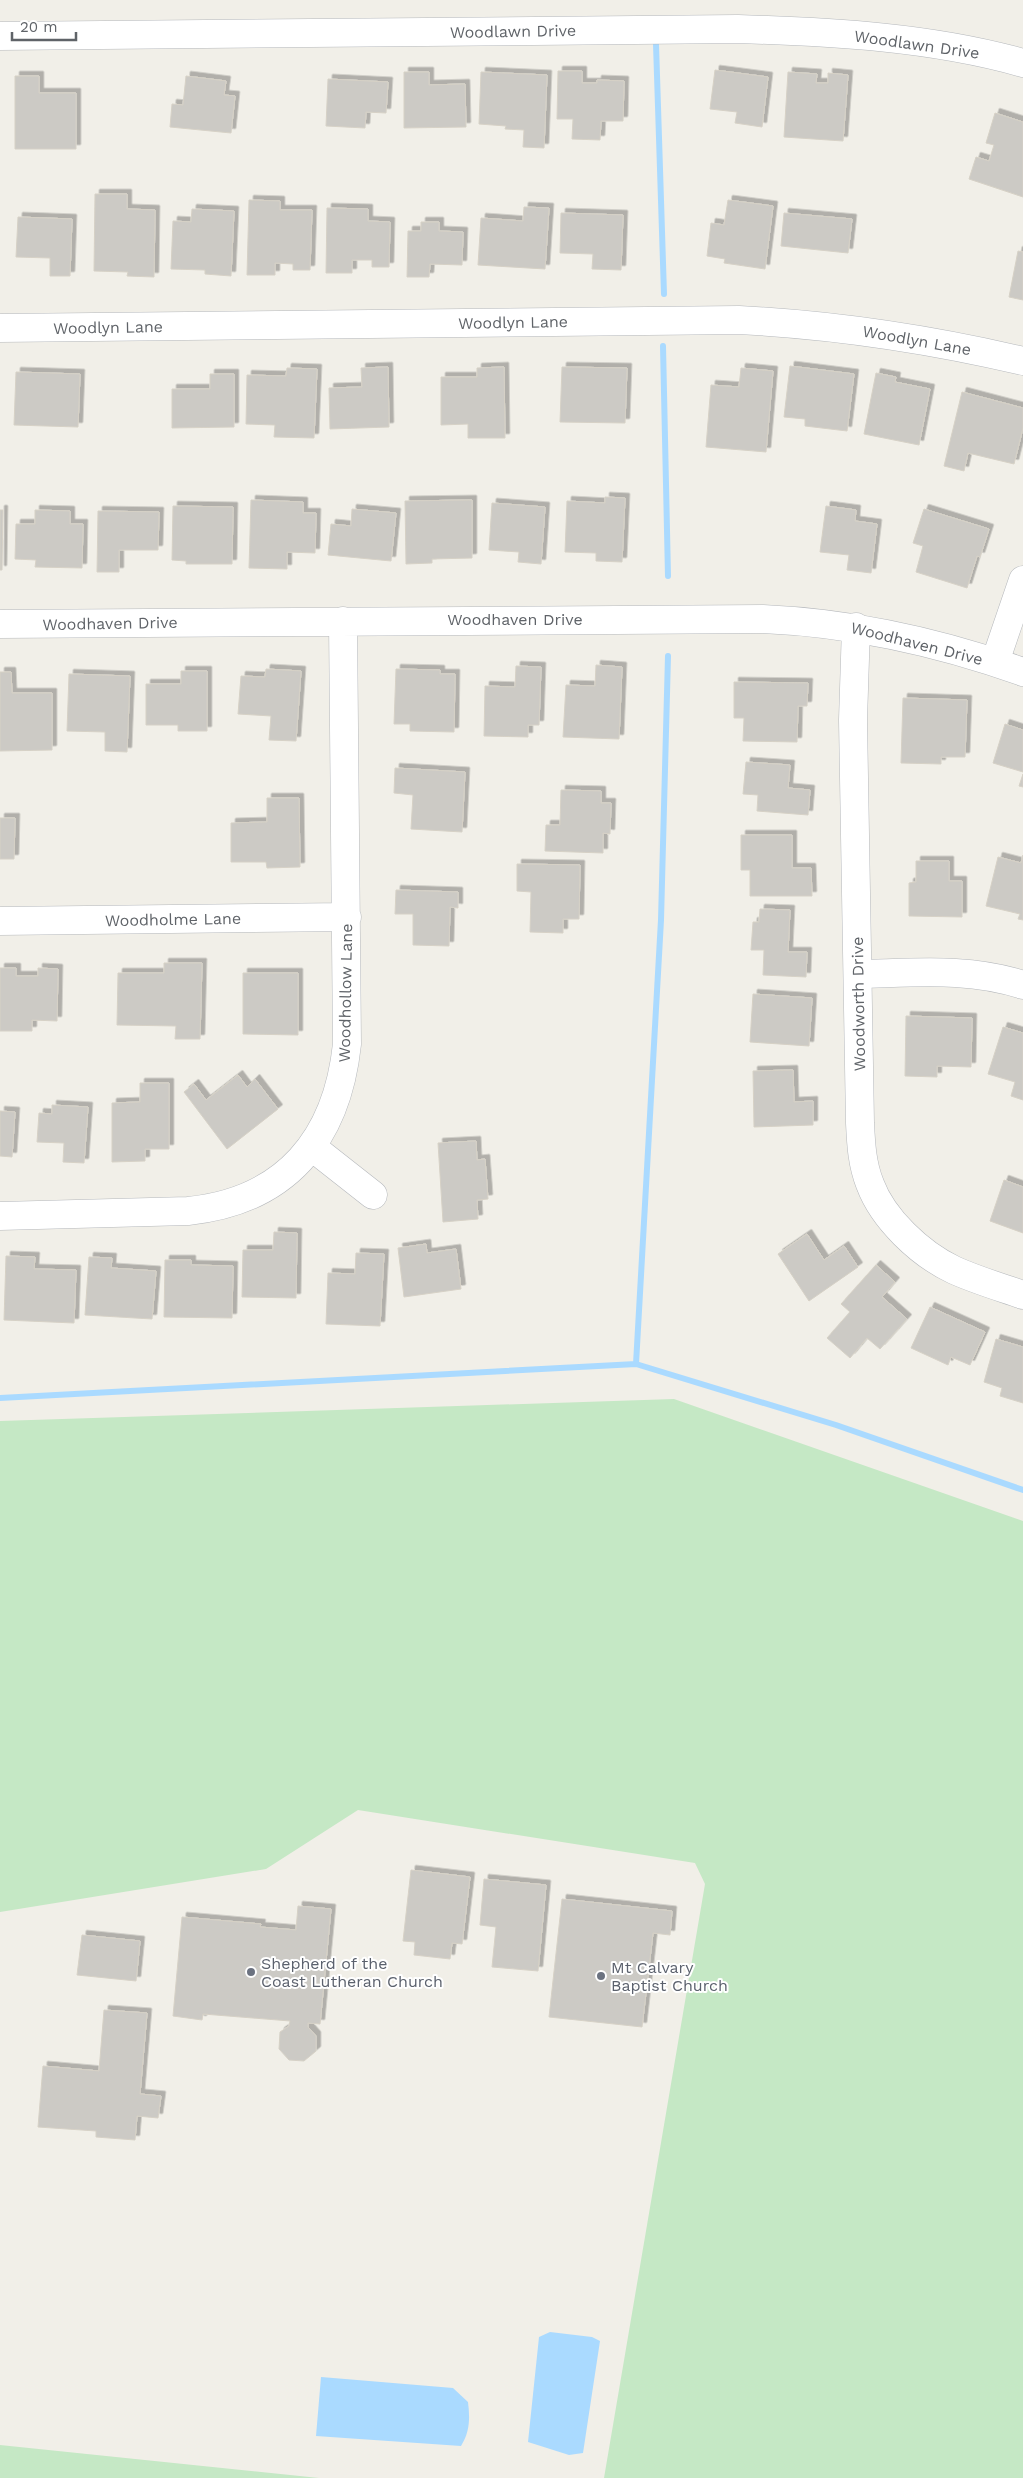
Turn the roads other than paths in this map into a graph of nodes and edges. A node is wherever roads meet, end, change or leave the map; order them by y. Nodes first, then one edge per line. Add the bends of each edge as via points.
1 (0, 36) edge
2 (1023, 63) edge
3 (0, 328) edge
4 (1023, 361) edge
5 (1023, 580) edge
6 (344, 621) junction
7 (0, 624) edge
8 (856, 627) junction
9 (995, 662) junction
10 (1023, 672) edge
11 (346, 918) junction
12 (0, 921) edge
13 (858, 974) junction
14 (1023, 985) edge
15 (312, 1147) junction
16 (373, 1194) dead end
17 (0, 1216) edge
18 (1023, 1295) edge

1 - 2 street, Woodlawn Drive via 738,29 855,36 959,49
3 - 4 street, Woodlyn Lane via 747,321 876,332
5 - 9 street
6 - 7 street, Woodhaven Drive
6 - 8 street, Woodhaven Drive via 728,618 795,620
6 - 11 street, Woodhollow Lane
8 - 9 street, Woodhaven Drive
8 - 13 street, Woodworth Drive via 853,720
9 - 10 street, Woodhaven Drive
11 - 12 street, Woodholme Lane
11 - 15 street, Woodhollow Lane via 346,1060 334,1107
13 - 14 street via 960,972
13 - 18 street, Woodworth Drive via 861,1144 866,1174 875,1195 902,1230 940,1262
15 - 16 street
15 - 17 street, Woodhollow Lane via 292,1169 258,1191 208,1209

